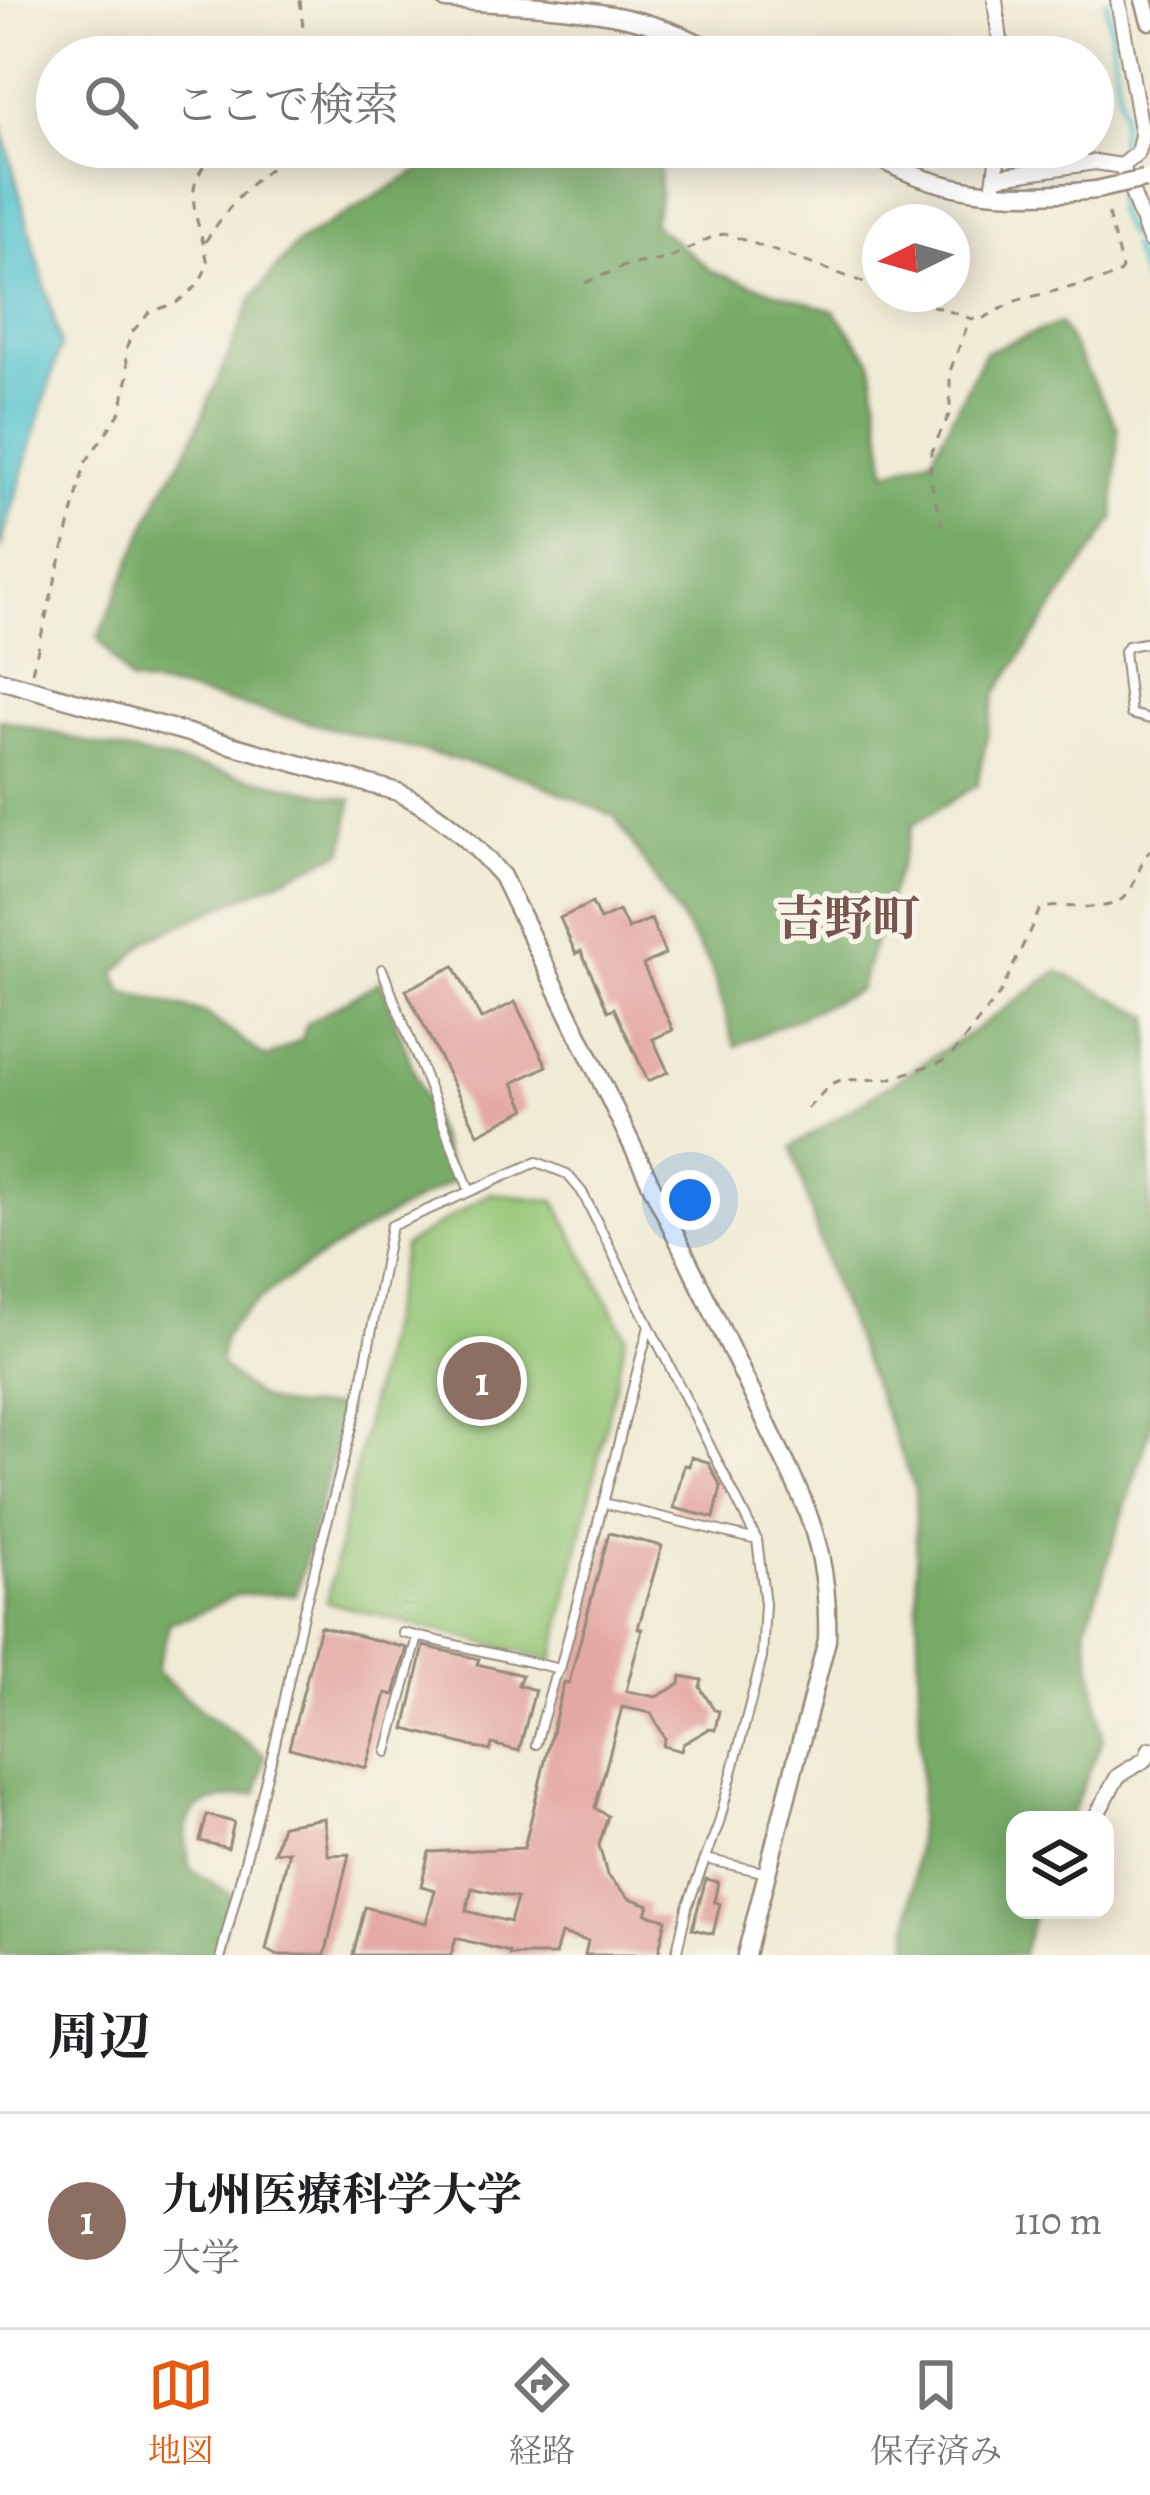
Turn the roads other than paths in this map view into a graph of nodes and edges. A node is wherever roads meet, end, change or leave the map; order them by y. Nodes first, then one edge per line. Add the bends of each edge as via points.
1 (446, 0) edge
2 (995, 0) edge
3 (1118, 0) edge
4 (1144, 0) edge
5 (1150, 21) edge
6 (683, 36) edge
7 (999, 36) edge
8 (1114, 165) edge
9 (1122, 166) junction
10 (896, 168) edge
11 (996, 168) edge
12 (1070, 168) edge
13 (1147, 178) edge
14 (994, 186) junction
15 (1150, 240) edge
16 (1150, 642) edge
17 (0, 680) edge
18 (1150, 718) edge
19 (382, 969) dead end
20 (469, 1189) junction
21 (650, 1326) junction
22 (603, 1503) junction
23 (757, 1540) junction
24 (403, 1633) dead end
25 (418, 1637) junction
26 (560, 1670) junction
27 (536, 1744) dead end
28 (1150, 1749) edge
29 (387, 1752) dead end
30 (1099, 1811) edge
31 (706, 1859) junction
32 (767, 1873) junction
33 (221, 1955) edge
34 (676, 1955) edge
35 (746, 1955) edge

1 - 6 street via 626,16
2 - 7 street
3 - 9 street via 1142,135 1138,153
4 - 5 street
8 - 9 street
9 - 15 street
10 - 14 street via 939,185
11 - 14 street
12 - 14 street
13 - 14 street, bridge via 1100,196 1030,196
16 - 18 lane via 1124,651 1131,714
17 - 32 street via 398,792 455,827 502,876 815,1525 829,1599 827,1640
19 - 20 lane
20 - 21 lane via 537,1162 566,1174 583,1192
20 - 33 lane via 391,1226 358,1404
21 - 22 lane
21 - 23 lane
22 - 23 lane
22 - 26 lane
23 - 31 lane via 762,1658
24 - 25 lane
25 - 26 lane
25 - 29 lane
26 - 27 lane
28 - 30 street via 1118,1776
31 - 32 lane
31 - 34 lane
32 - 35 street

